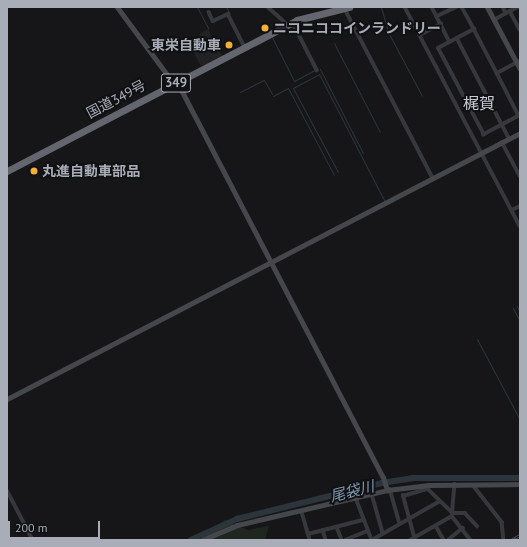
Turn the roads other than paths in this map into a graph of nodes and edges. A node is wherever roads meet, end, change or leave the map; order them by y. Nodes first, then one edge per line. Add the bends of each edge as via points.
1 (117, 7) edge
2 (268, 7) edge
3 (346, 7) edge
4 (405, 7) edge
5 (432, 7) edge
6 (456, 7) edge
7 (462, 7) edge
8 (487, 7) edge
9 (503, 7) edge
10 (518, 7) edge
11 (209, 12) dead end
12 (508, 12) junction
13 (437, 16) junction
14 (494, 20) junction
15 (290, 24) junction
16 (441, 24) junction
17 (474, 29) junction
18 (520, 30) edge
19 (420, 35) junction
20 (457, 38) junction
21 (450, 42) junction
22 (246, 47) junction
23 (518, 62) edge
24 (520, 69) edge
25 (317, 70) dead end
26 (497, 73) junction
27 (176, 83) junction
28 (460, 92) junction
29 (451, 96) junction
30 (502, 125) junction
31 (520, 133) edge
32 (509, 138) junction
33 (502, 142) junction
34 (482, 152) junction
35 (7, 171) edge
36 (520, 176) edge
37 (433, 178) junction
38 (520, 206) edge
39 (512, 210) junction
40 (520, 226) edge
41 (272, 262) junction
42 (7, 399) edge
43 (455, 484) junction
44 (520, 484) edge
45 (473, 485) junction
46 (428, 487) junction
47 (388, 489) junction
48 (7, 490) edge
49 (372, 494) junction
50 (356, 498) junction
51 (440, 501) junction
52 (302, 512) junction
53 (453, 514) junction
54 (409, 519) junction
55 (363, 520) junction
56 (400, 524) junction
57 (436, 526) junction
58 (476, 526) dead end
59 (337, 527) junction
60 (463, 528) junction
61 (323, 530) junction
62 (367, 531) junction
63 (383, 533) junction
64 (308, 534) junction
65 (208, 538) edge
66 (355, 538) edge
67 (415, 539) edge
68 (33, 540) edge
69 (202, 540) edge
70 (310, 540) edge
71 (326, 540) edge
72 (342, 540) edge
73 (345, 540) edge
74 (372, 540) edge
75 (410, 540) edge
76 (444, 540) edge
77 (448, 540) edge
78 (471, 540) edge
79 (504, 540) edge

1 - 27 street
2 - 15 street
3 - 15 highway, 国道349号 / 349 via 313,14
3 - 37 street
4 - 19 street
5 - 13 street
6 - 13 street
7 - 17 street
8 - 14 street
9 - 12 street
10 - 12 street
11 - 22 street via 214,21 228,14
12 - 14 street
12 - 18 street
13 - 16 street
14 - 23 street
15 - 22 highway, 国道349号 / 349
15 - 25 street
16 - 19 street
16 - 21 street
17 - 20 street
17 - 26 street
19 - 29 street
20 - 21 street
20 - 30 street
21 - 28 street via 438,48
22 - 27 highway, 国道349号 / 349
23 - 24 street
23 - 26 street
26 - 30 street via 519,116
27 - 35 highway, 国道349号 / 349
27 - 41 street
28 - 29 street
28 - 30 street via 484,135
29 - 34 street
30 - 32 street
31 - 32 street
32 - 33 street
33 - 34 street
33 - 36 street
34 - 37 street
34 - 39 street
37 - 41 street
38 - 39 street
39 - 40 street
41 - 42 street
41 - 47 street
43 - 45 street
43 - 46 street
43 - 53 street
44 - 45 street
45 - 79 street via 502,522
46 - 47 street
46 - 51 street
46 - 54 street via 403,496
47 - 49 street
47 - 56 street
48 - 68 street
49 - 50 street
49 - 63 street
50 - 52 street
50 - 55 street
51 - 53 street
51 - 54 street
52 - 64 street
52 - 65 street via 237,525
53 - 57 street
53 - 58 street via 465,513
53 - 60 street
54 - 56 street
54 - 67 street
55 - 59 street
55 - 62 street
56 - 63 street
57 - 67 street
57 - 76 street
59 - 61 street
59 - 72 street
60 - 77 street
60 - 78 street
61 - 64 street
61 - 71 street
62 - 66 street
62 - 74 street
63 - 74 street
64 - 70 street
65 - 69 street
66 - 73 street
67 - 75 street

